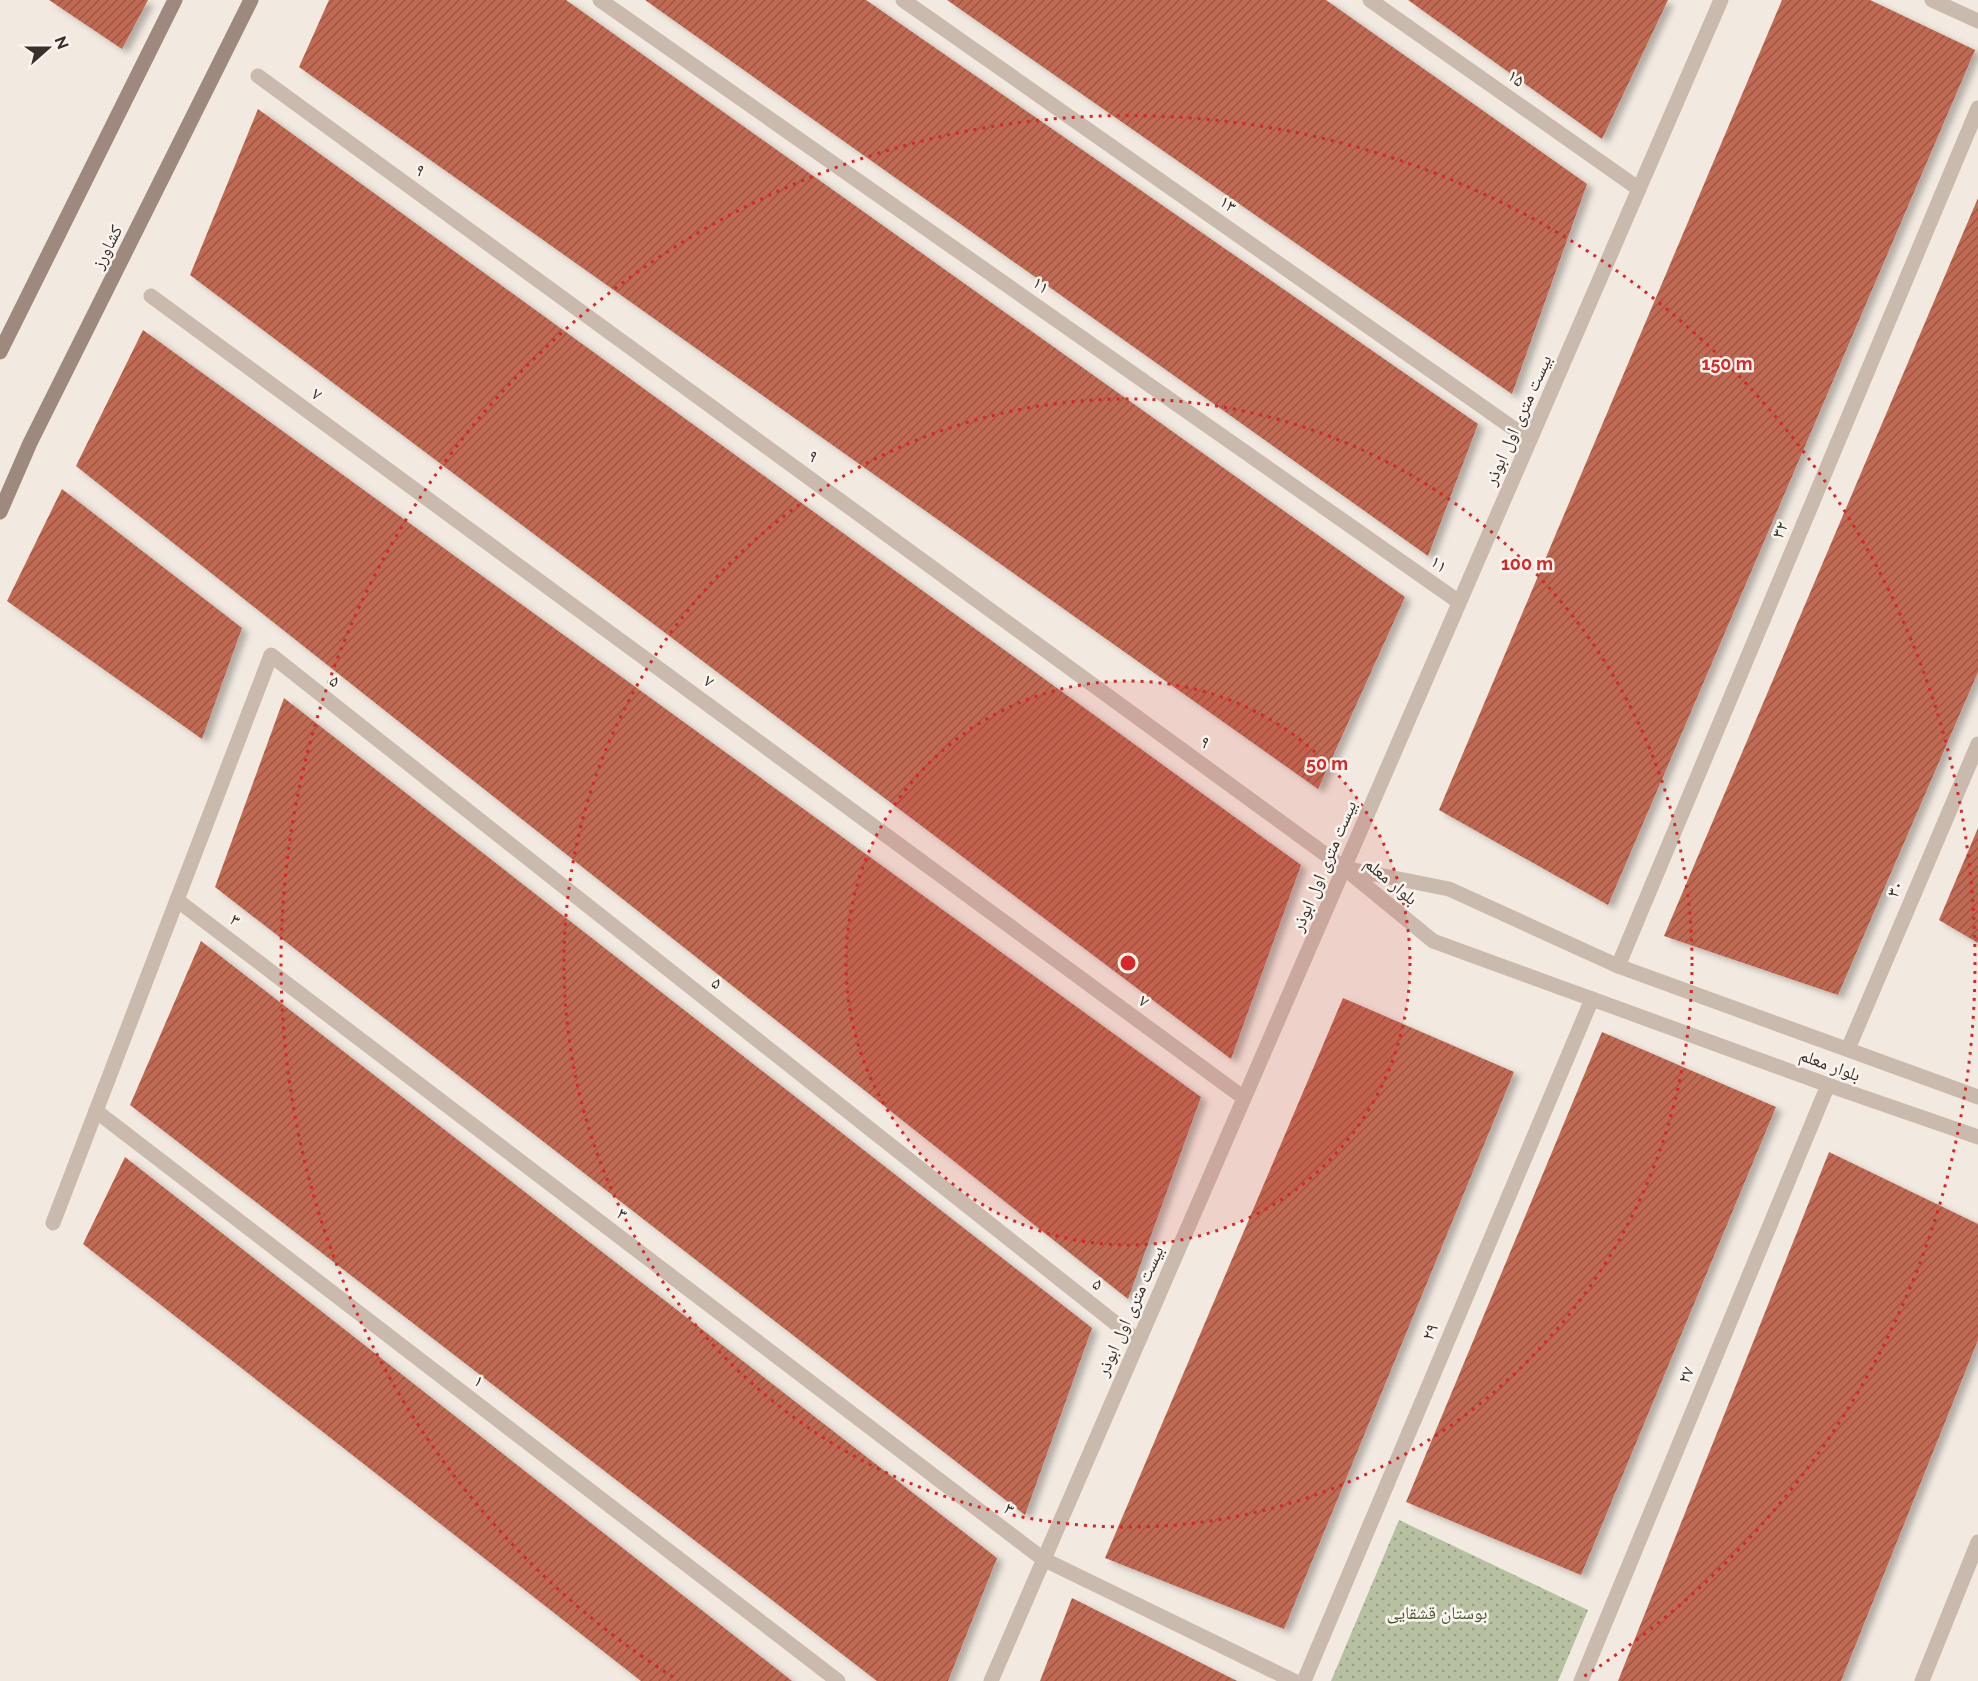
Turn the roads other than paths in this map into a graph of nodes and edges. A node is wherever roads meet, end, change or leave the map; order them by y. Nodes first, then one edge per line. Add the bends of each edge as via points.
1 (175, 0) edge
2 (251, 0) edge
3 (600, 0) edge
4 (903, 0) edge
5 (1370, 0) edge
6 (1721, 0) edge
7 (1932, 0) edge
8 (1978, 21) edge
9 (258, 76) dead end
10 (1978, 108) edge
11 (1639, 189) junction
12 (151, 296) dead end
13 (0, 352) edge
14 (1530, 440) junction
15 (0, 512) edge
16 (1460, 602) junction
17 (1978, 744) edge
18 (1344, 868) junction
19 (177, 900) junction
20 (1618, 966) junction
21 (1592, 999) junction
22 (1848, 1049) junction
23 (1828, 1085) junction
24 (1978, 1097) edge
25 (1244, 1098) junction
26 (96, 1111) junction
27 (1978, 1137) edge
28 (53, 1223) dead end
29 (1138, 1341) junction
30 (1978, 1542) edge
31 (1043, 1559) junction
32 (838, 1681) edge
33 (991, 1681) edge
34 (1294, 1681) edge
35 (1304, 1681) edge
36 (1581, 1681) edge
37 (1922, 1681) edge

1 - 13 main road
2 - 15 main road, کشاورز via 30,443
3 - 16 street, ۱۱
4 - 14 street, ۱۳
5 - 11 street, ۱۵
6 - 11 street, بیست متری اول ابوذر
7 - 8 street
9 - 18 street, ۹
10 - 20 street, ۳۲
11 - 14 street, بیست متری اول ابوذر
12 - 25 street, ۷
14 - 16 street, بیست متری اول ابوذر
16 - 18 street, بیست متری اول ابوذر
17 - 22 street, ۳۰
18 - 20 street, بلوار معلم via 1449,889
18 - 21 street, بلوار معلم via 1433,942
18 - 25 street, بیست متری اول ابوذر
19 - 26 street
19 - 29 street, ۵ via 271,655
19 - 31 street, ۳
20 - 22 street, بلوار معلم
21 - 23 street, بلوار معلم
21 - 35 street, ۲۹
22 - 24 street, بلوار معلم
23 - 27 street, بلوار معلم
23 - 36 street, ۲۷
25 - 29 street, بیست متری اول ابوذر
26 - 28 street
26 - 32 street, ۱
29 - 31 street, بیست متری اول ابوذر
30 - 37 street
31 - 33 street, بیست متری اول ابوذر
31 - 34 street, ۳

